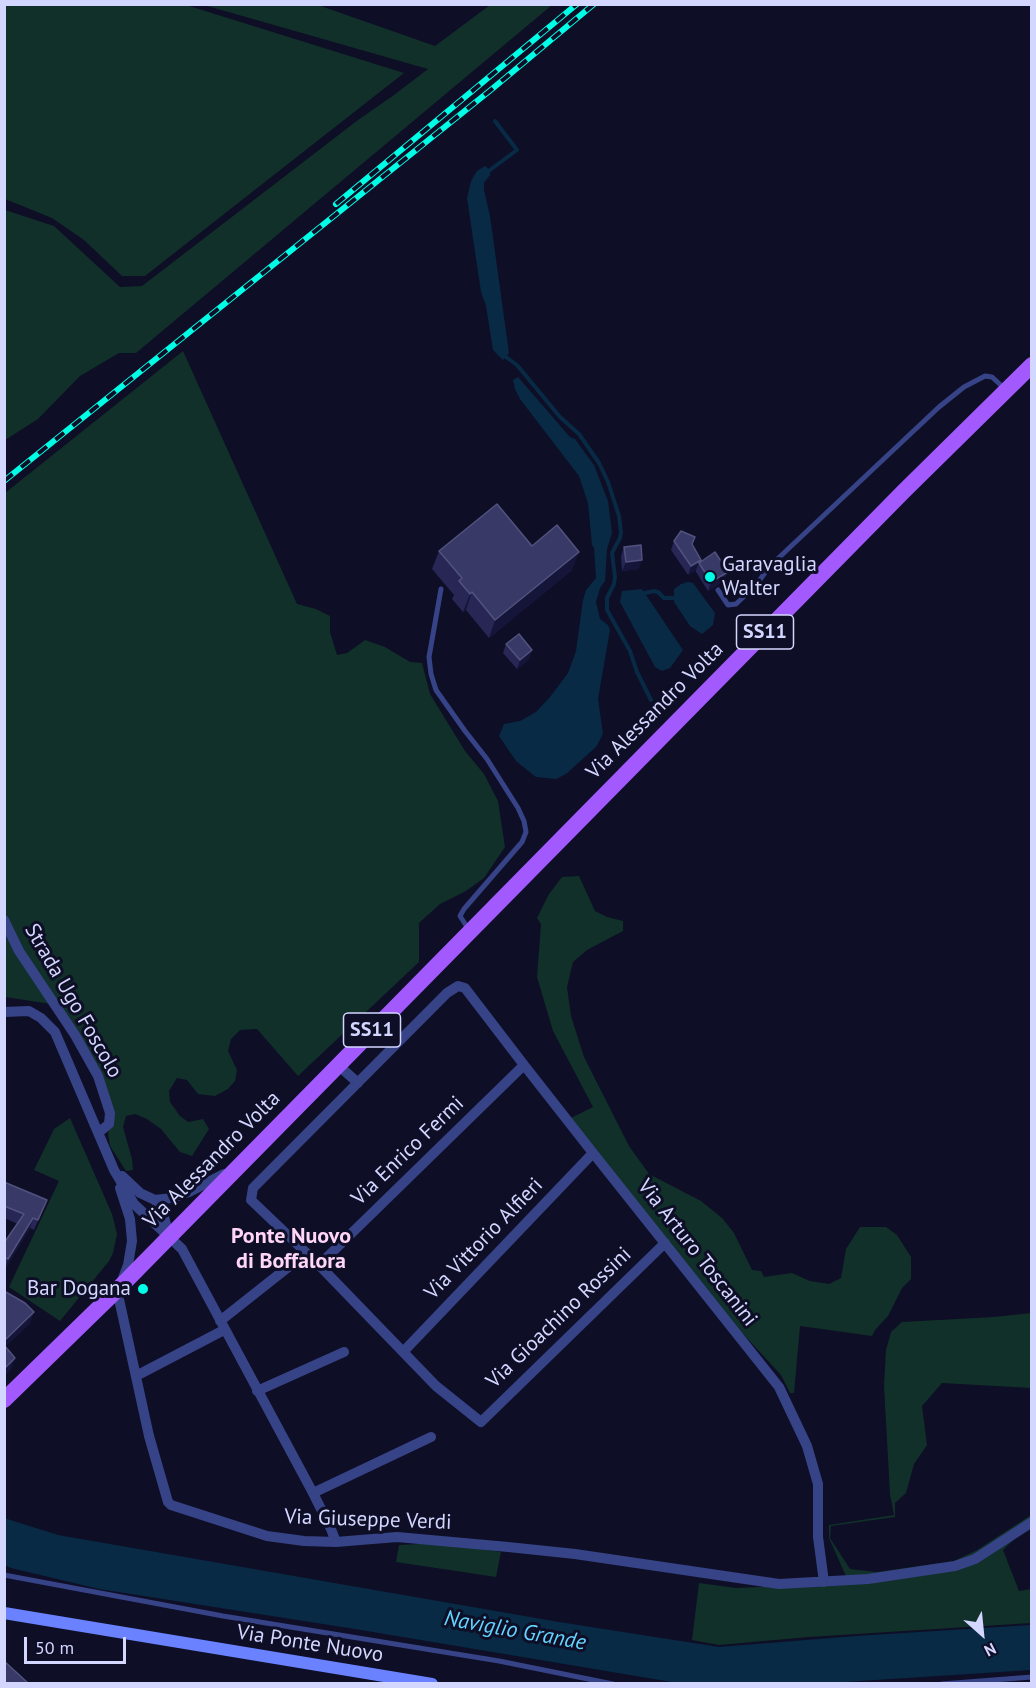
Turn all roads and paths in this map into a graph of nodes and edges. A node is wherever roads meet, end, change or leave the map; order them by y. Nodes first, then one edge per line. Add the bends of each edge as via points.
1 (1032, 365) edge
2 (1006, 390) junction
3 (441, 589) dead end
4 (718, 590) dead end
5 (4, 920) edge
6 (470, 930) junction
7 (4, 1012) edge
8 (338, 1065) junction
9 (524, 1065) junction
10 (358, 1083) junction
11 (98, 1133) junction
12 (593, 1153) junction
13 (244, 1160) junction
14 (114, 1170) junction
15 (155, 1200) junction
16 (169, 1236) junction
17 (665, 1244) junction
18 (306, 1253) junction
19 (319, 1265) junction
20 (118, 1288) junction
21 (222, 1326) junction
22 (344, 1352) dead end
23 (403, 1352) junction
24 (136, 1376) junction
25 (257, 1390) junction
26 (4, 1400) edge
27 (431, 1437) dead end
28 (313, 1493) junction
29 (1032, 1522) edge
30 (336, 1542) junction
31 (4, 1574) edge
32 (824, 1582) junction
33 (4, 1613) edge
34 (1032, 1677) edge
35 (432, 1683) edge
36 (613, 1683) edge
37 (942, 1683) edge

1 - 2 main road, Via Alessandro Volta / SS11
2 - 4 lane via 992,377 985,376 964,387 770,566 736,604 728,605
2 - 6 main road, Via Alessandro Volta / SS11
3 - 6 lane via 429,657 436,690 487,759 521,815 526,831 522,842 460,916
5 - 11 street, Strada Ugo Foscolo via 19,951 98,1076 110,1113 109,1124
6 - 8 main road, Via Alessandro Volta / SS11
7 - 11 street via 29,1011 55,1032
8 - 10 street
8 - 13 main road, Via Alessandro Volta / SS11
9 - 10 street, Via Arturo Toscanini via 471,994 458,986
9 - 12 street, Via Arturo Toscanini
9 - 19 street, Via Enrico Fermi
10 - 18 street via 253,1188 251,1200
11 - 14 street
12 - 17 street, Via Arturo Toscanini
12 - 23 street, Via Vittorio Alfieri
13 - 15 street via 216,1180 172,1198
13 - 16 main road, Via Alessandro Volta / SS11
14 - 15 street via 140,1193
14 - 16 street via 134,1204
14 - 20 street via 130,1219 132,1241 128,1265
15 - 16 street
16 - 20 main road, Via Alessandro Volta / SS11
16 - 21 street via 182,1249
17 - 23 street, Via Gioachino Rossini via 481,1422 436,1386
17 - 32 street, Via Arturo Toscanini via 779,1387 802,1436 818,1484 818,1537
18 - 19 street
18 - 21 street
19 - 23 street
20 - 24 street, Via Giuseppe Verdi
20 - 26 main road, SS11
21 - 24 street
21 - 25 street
22 - 25 street
24 - 30 street, Via Giuseppe Verdi via 171,1506 267,1536
25 - 28 street
27 - 28 street
28 - 30 street
29 - 32 street, Via Giuseppe Verdi via 975,1559 955,1566
30 - 32 street, Via Giuseppe Verdi via 398,1537 575,1554 779,1584
31 - 36 lane
33 - 35 street, Via Ponte Nuovo
34 - 37 lane

